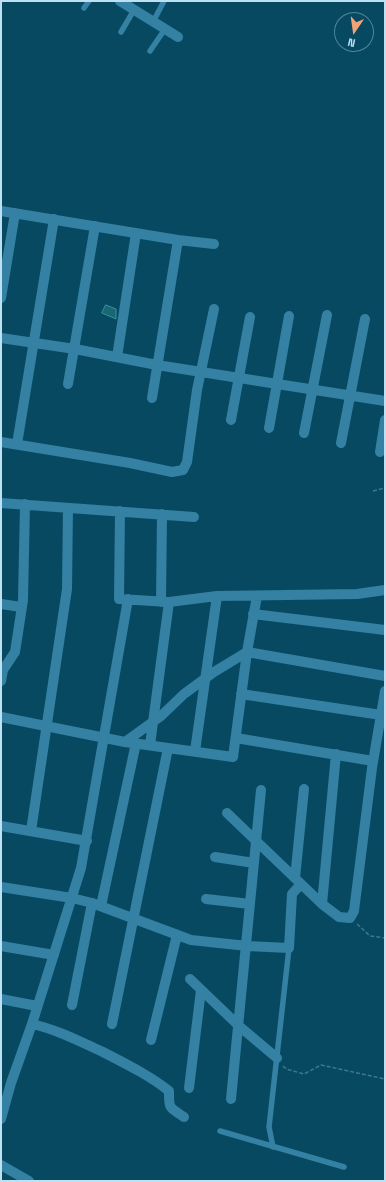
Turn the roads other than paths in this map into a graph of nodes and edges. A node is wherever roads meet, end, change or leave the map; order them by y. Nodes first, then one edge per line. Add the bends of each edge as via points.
1 (89, 1) edge
2 (120, 1) edge
3 (164, 1) edge
4 (84, 8) dead end
5 (134, 10) junction
6 (153, 22) junction
7 (164, 29) junction
8 (121, 32) dead end
9 (178, 37) dead end
10 (150, 51) dead end
11 (1, 210) edge
12 (15, 213) junction
13 (54, 219) junction
14 (95, 226) junction
15 (136, 233) junction
16 (178, 240) junction
17 (214, 244) dead end
18 (1, 298) edge
19 (214, 309) dead end
20 (327, 315) dead end
21 (250, 316) dead end
22 (289, 316) dead end
23 (365, 319) dead end
24 (1, 338) edge
25 (35, 343) junction
26 (75, 349) junction
27 (118, 357) junction
28 (157, 365) junction
29 (202, 372) junction
30 (239, 378) junction
31 (68, 384) dead end
32 (276, 384) junction
33 (312, 389) junction
34 (350, 395) junction
35 (152, 398) dead end
36 (385, 401) edge
37 (231, 420) dead end
38 (385, 420) edge
39 (268, 428) dead end
40 (304, 433) dead end
41 (1, 442) edge
42 (342, 443) dead end
43 (17, 444) junction
44 (380, 452) dead end
45 (1, 503) edge
46 (25, 504) junction
47 (68, 508) junction
48 (120, 512) junction
49 (162, 514) junction
50 (194, 517) dead end
51 (385, 590) edge
52 (217, 596) junction
53 (257, 596) junction
54 (128, 599) junction
55 (165, 602) junction
56 (1, 604) edge
57 (22, 607) junction
58 (254, 614) junction
59 (385, 630) edge
60 (247, 652) junction
61 (385, 676) edge
62 (205, 678) junction
63 (1, 681) edge
64 (385, 691) edge
65 (241, 694) junction
66 (381, 715) junction
67 (1, 717) edge
68 (153, 721) junction
69 (47, 727) junction
70 (104, 737) junction
71 (236, 738) junction
72 (125, 742) junction
73 (136, 743) junction
74 (150, 745) junction
75 (168, 748) junction
76 (195, 752) junction
77 (336, 754) junction
78 (373, 761) junction
79 (304, 789) dead end
80 (261, 790) dead end
81 (228, 813) dead end
82 (1, 826) edge
83 (31, 831) junction
84 (87, 841) junction
85 (256, 841) junction
86 (215, 858) dead end
87 (254, 863) junction
88 (298, 881) junction
89 (1, 887) edge
90 (72, 898) junction
91 (206, 900) dead end
92 (250, 904) junction
93 (322, 904) junction
94 (96, 905) junction
95 (133, 918) junction
96 (177, 935) junction
97 (1, 946) edge
98 (247, 946) junction
99 (289, 948) junction
100 (54, 955) junction
101 (190, 979) dead end
102 (201, 990) junction
103 (1, 999) edge
104 (72, 1005) dead end
105 (37, 1006) junction
106 (32, 1024) junction
107 (112, 1024) dead end
108 (239, 1026) junction
109 (150, 1040) dead end
110 (277, 1058) junction
111 (6, 1082) edge
112 (189, 1088) dead end
113 (231, 1099) dead end
114 (184, 1117) dead end
115 (1, 1119) edge
116 (220, 1131) dead end
117 (273, 1147) junction
118 (1, 1165) edge
119 (344, 1167) dead end
120 (29, 1181) edge

1 - 4 lane
2 - 5 street
3 - 6 lane
5 - 6 street
5 - 8 lane
6 - 7 street
7 - 9 street
7 - 10 lane
11 - 12 street
12 - 13 street
12 - 18 street
13 - 14 street
13 - 25 street
14 - 15 street
14 - 26 street
15 - 16 street
15 - 27 street
16 - 17 street
16 - 28 street
19 - 29 street
20 - 33 street
21 - 30 street
22 - 32 street
23 - 34 street
24 - 25 street
25 - 26 street
25 - 43 street
26 - 27 street
26 - 31 street
27 - 28 street
28 - 29 street
28 - 35 street
29 - 30 street
29 - 43 street via 196,390 187,462 183,470 172,472
30 - 32 street
30 - 37 street
32 - 33 street
32 - 39 street
33 - 34 street
33 - 40 street
34 - 36 street
34 - 42 street
38 - 44 street
41 - 43 street
45 - 46 street
46 - 47 street
46 - 57 street
47 - 48 street
47 - 69 street via 67,589
48 - 49 street
48 - 54 street via 119,598
49 - 50 street
49 - 55 street
51 - 53 street via 357,594
52 - 53 street
52 - 55 street
52 - 62 street
53 - 58 street
54 - 55 street
54 - 70 street
55 - 68 street
56 - 57 street
57 - 63 street via 15,652 4,670
58 - 59 street
58 - 60 street
60 - 61 street
60 - 62 street
60 - 65 street
62 - 68 street
62 - 76 street
64 - 66 street
65 - 66 street
65 - 71 street
66 - 78 street
67 - 69 street
68 - 72 street
68 - 74 street
69 - 70 street
69 - 83 street
70 - 72 street
70 - 84 street
71 - 76 street via 233,757
71 - 77 street
72 - 73 street
73 - 74 street
73 - 94 street
74 - 75 street
75 - 76 street
75 - 95 street
77 - 78 street
77 - 93 street
78 - 93 street via 354,912 350,918 339,917
79 - 88 street
80 - 85 street
81 - 85 street
82 - 83 street
83 - 84 street
84 - 90 street
85 - 87 street
85 - 88 street
86 - 87 street
87 - 92 street
88 - 93 street
88 - 99 street via 292,894
89 - 90 street
90 - 94 street
90 - 100 street
91 - 92 street
92 - 98 street
94 - 95 street
94 - 104 street
95 - 96 street
95 - 107 street
96 - 98 street via 190,940
96 - 109 street
97 - 100 street
98 - 99 street
98 - 108 street
99 - 110 lane
100 - 105 street
101 - 102 street
102 - 108 street
102 - 112 street
103 - 105 street
105 - 106 street
106 - 111 street
106 - 114 street via 62,1032 158,1082 169,1091 170,1108
108 - 110 street
108 - 113 street
110 - 117 lane via 269,1127
111 - 115 street
116 - 117 lane
117 - 119 lane
118 - 120 street

